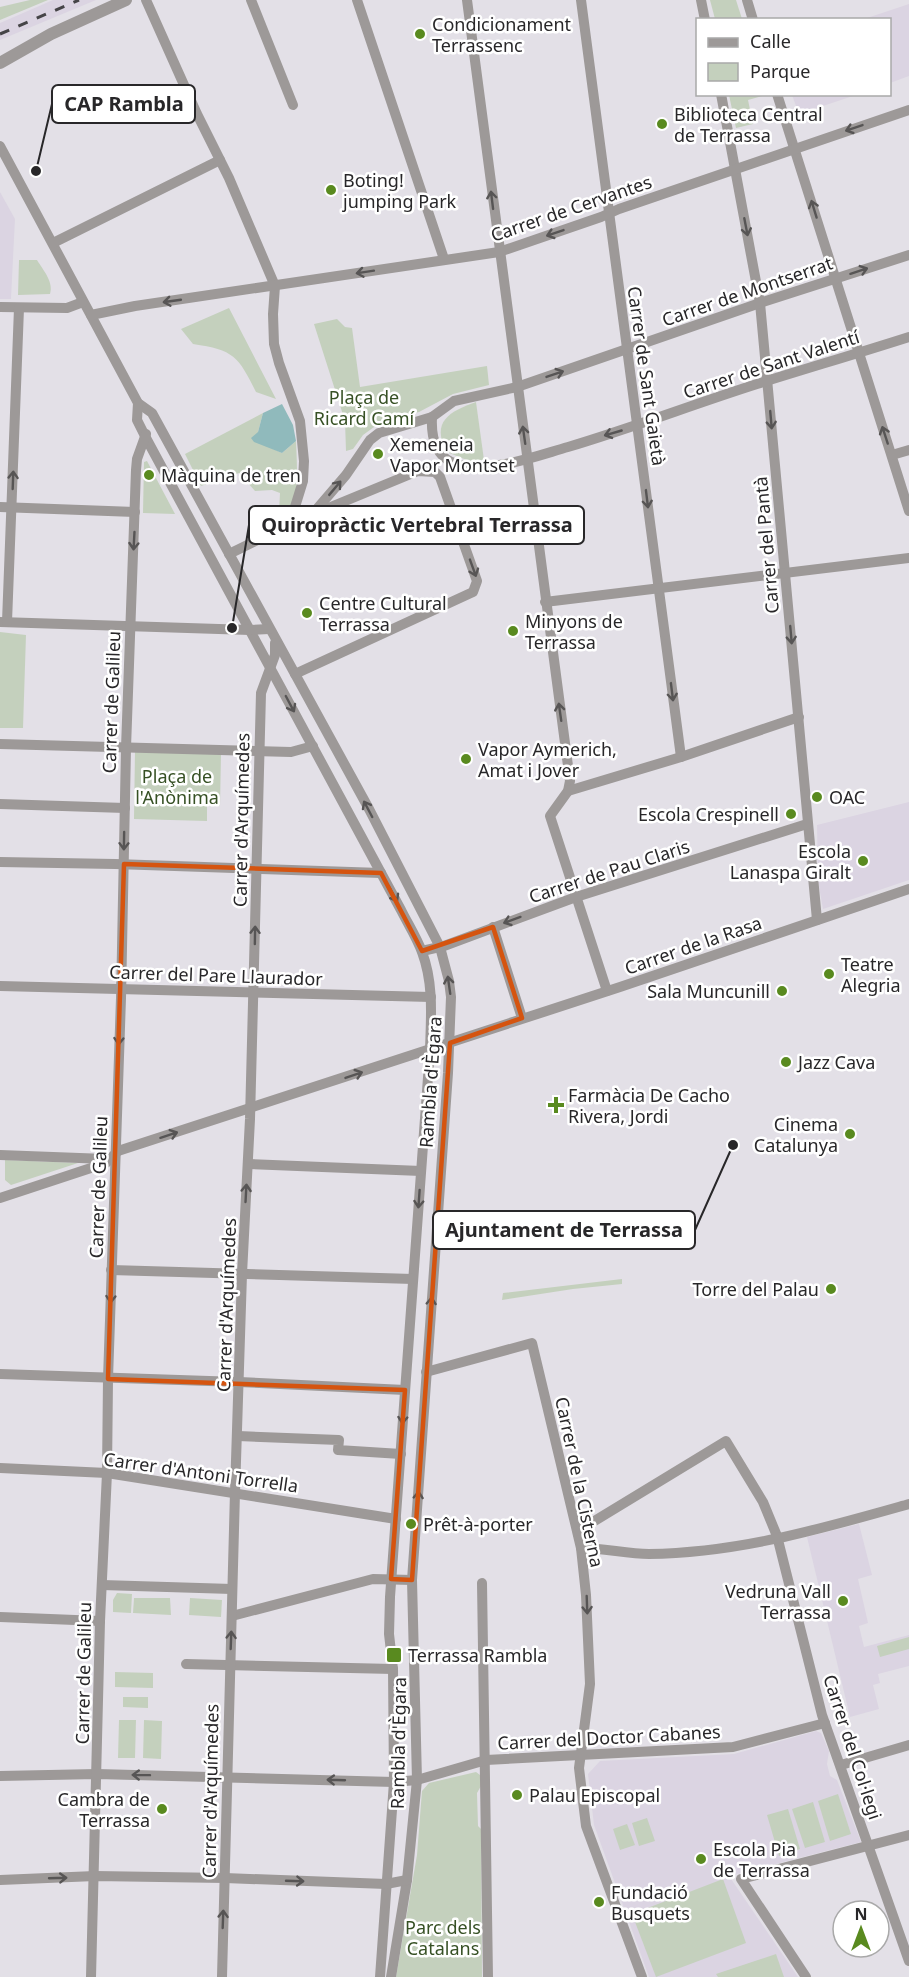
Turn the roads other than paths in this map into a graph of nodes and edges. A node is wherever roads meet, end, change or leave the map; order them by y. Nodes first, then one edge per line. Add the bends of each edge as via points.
1 (126, 0) edge
2 (146, 0) edge
3 (251, 0) edge
4 (357, 0) edge
5 (467, 0) edge
6 (581, 0) edge
7 (701, 0) edge
8 (747, 0) edge
9 (705, 18) edge
10 (752, 18) edge
11 (0, 63) edge
12 (720, 96) edge
13 (778, 96) edge
14 (293, 105) dead end
15 (909, 110) edge
16 (0, 146) edge
17 (795, 148) junction
18 (220, 160) junction
19 (735, 169) junction
20 (610, 212) junction
21 (53, 243) junction
22 (499, 252) junction
23 (909, 255) edge
24 (444, 259) junction
25 (836, 279) junction
26 (275, 286) junction
27 (83, 302) junction
28 (760, 303) junction
29 (0, 307) edge
30 (19, 308) junction
31 (91, 315) junction
32 (909, 337) edge
33 (626, 350) junction
34 (859, 353) junction
35 (768, 381) junction
36 (517, 387) junction
37 (138, 403) junction
38 (432, 417) junction
39 (637, 426) junction
40 (146, 438) junction
41 (170, 446) junction
42 (909, 450) edge
43 (891, 455) junction
44 (528, 459) junction
45 (0, 507) edge
46 (12, 508) junction
47 (909, 511) edge
48 (135, 512) junction
49 (290, 523) junction
50 (229, 554) junction
51 (909, 558) edge
52 (785, 572) junction
53 (658, 588) junction
54 (545, 602) junction
55 (4, 622) edge
56 (130, 628) junction
57 (250, 630) junction
58 (272, 633) junction
59 (270, 666) junction
60 (295, 674) junction
61 (799, 717) junction
62 (0, 744) edge
63 (313, 746) junction
64 (126, 748) junction
65 (260, 751) junction
66 (681, 757) junction
67 (568, 791) junction
68 (0, 804) edge
69 (125, 808) junction
70 (807, 825) junction
71 (0, 862) edge
72 (124, 864) junction
73 (257, 868) junction
74 (381, 873) junction
75 (909, 889) edge
76 (576, 897) junction
77 (817, 920) junction
78 (493, 927) junction
79 (440, 947) junction
80 (422, 951) junction
81 (0, 986) edge
82 (121, 989) junction
83 (607, 991) junction
84 (254, 992) junction
85 (431, 998) junction
86 (522, 1018) junction
87 (450, 1043) junction
88 (429, 1050) junction
89 (250, 1109) junction
90 (0, 1155) edge
91 (115, 1155) junction
92 (248, 1164) junction
93 (421, 1171) junction
94 (0, 1198) edge
95 (111, 1270) junction
96 (242, 1274) junction
97 (413, 1279) junction
98 (426, 1372) junction
99 (0, 1374) edge
100 (108, 1379) junction
101 (239, 1382) junction
102 (405, 1390) junction
103 (238, 1436) junction
104 (401, 1454) junction
105 (0, 1468) edge
106 (107, 1473) junction
107 (235, 1492) junction
108 (909, 1504) edge
109 (396, 1519) junction
110 (578, 1531) junction
111 (778, 1539) junction
112 (581, 1548) junction
113 (391, 1579) junction
114 (412, 1580) junction
115 (482, 1583) dead end
116 (102, 1585) junction
117 (232, 1589) junction
118 (232, 1616) junction
119 (0, 1617) edge
120 (100, 1621) junction
121 (186, 1664) dead end
122 (230, 1664) junction
123 (393, 1669) junction
124 (825, 1723) junction
125 (909, 1745) edge
126 (580, 1755) junction
127 (486, 1760) junction
128 (841, 1767) junction
129 (97, 1774) junction
130 (0, 1776) edge
131 (227, 1777) junction
132 (417, 1780) junction
133 (394, 1782) junction
134 (909, 1835) edge
135 (869, 1846) junction
136 (95, 1876) junction
137 (225, 1878) junction
138 (0, 1880) edge
139 (407, 1880) junction
140 (386, 1884) junction
141 (909, 1961) edge
142 (92, 1977) edge
143 (222, 1977) edge
144 (380, 1977) edge
145 (391, 1977) edge
146 (488, 1977) edge
147 (642, 1977) edge
148 (806, 1977) edge

1 - 11 street via 51,34
2 - 18 street
3 - 14 street
4 - 24 street
22 -> 5 street
6 - 20 street, Carrer de Sant Gaietà
7 - 9 street
8 - 10 street
12 - 19 street, Carrer del Pantà
13 - 17 street
15 -> 17 street, Carrer de Cervantes
16 - 21 street, Rambla d'Ègara
17 - 19 street, Carrer de Cervantes
25 -> 17 street
18 - 21 street
18 - 26 street
19 - 20 street, Carrer de Cervantes
19 -> 28 street, Carrer del Pantà
20 -> 22 street, Carrer de Cervantes
20 - 33 street, Carrer de Sant Gaietà
21 - 27 street, Rambla d'Ègara
22 - 24 street, Carrer de Cervantes
22 - 36 street
25 -> 23 street, Carrer de Montserrat
24 -> 26 street, Carrer de Cervantes
25 - 28 street, Carrer de Montserrat
25 - 34 street
26 -> 31 street, Carrer de Cervantes
26 - 49 street via 274,345 300,421 304,461 303,481
27 - 30 street via 67,308
27 - 31 street, Rambla d'Ègara
28 - 33 street, Carrer de Montserrat
28 - 35 street, Carrer del Pantà
29 - 30 street
46 -> 30 street
31 - 37 street, Rambla d'Ègara
32 - 34 street, Carrer de Sant Valentí
36 -> 33 street, Carrer de Montserrat
33 - 39 street, Carrer de Sant Gaietà
34 - 35 street, Carrer de Sant Valentí
43 -> 34 street
35 - 39 street, Carrer de Sant Valentí
35 -> 52 street, Carrer del Pantà
36 - 38 street, Carrer de Montserrat via 454,401
44 -> 36 street
37 - 40 street, Carrer de Galileu via 146,423
37 - 41 street, Rambla d'Ègara via 152,414
38 - 44 street, Carrer de Sant Valentí via 434,444 454,464 489,466
49 -> 38 street, Carrer de Montserrat via 316,510 374,436
39 -> 44 street, Carrer de Sant Valentí
39 -> 53 street, Carrer de Sant Gaietà
40 - 41 street via 156,445
40 - 48 street, Carrer de Galileu via 137,459
40 - 57 street, Rambla d'Ègara
41 - 50 street, Rambla d'Ègara
42 - 43 street
43 - 47 street
44 - 54 street
45 - 46 street
46 - 48 street
46 - 55 street
48 -> 56 street, Carrer de Galileu
49 - 50 street
49 -> 60 street via 418,471 435,472 477,580 473,592
50 - 58 street, Rambla d'Ègara
51 - 52 street
52 - 53 street
52 -> 61 street, Carrer del Pantà
53 - 54 street
53 -> 66 street, Carrer de Sant Gaietà
67 -> 54 street via 570,781
55 - 56 street
56 - 57 street
56 - 64 street, Carrer de Galileu
57 - 58 street
57 - 59 street, Rambla d'Ègara
58 - 59 street, Carrer d'Arquímedes via 275,655
58 - 60 street, Rambla d'Ègara
59 -> 63 street, Rambla d'Ègara
59 - 65 street, Carrer d'Arquímedes via 261,693
79 -> 60 street, Rambla d'Ègara
61 - 66 street
61 - 70 street, Carrer del Pantà
62 - 64 street
63 - 65 street via 291,752
63 - 74 street, Rambla d'Ègara
64 - 65 street
64 - 69 street, Carrer de Galileu
65 - 73 street, Carrer d'Arquímedes
66 - 67 street
67 - 76 street via 550,816
68 - 69 street
69 -> 72 street, Carrer de Galileu
70 - 76 street, Carrer de Pau Claris
70 - 77 street, Carrer del Pantà
71 - 72 street
72 - 73 street
72 - 82 street, Carrer de Galileu
73 - 74 street
84 -> 73 street, Carrer d'Arquímedes
74 -> 80 street, Rambla d'Ègara
75 - 77 street, Carrer de la Rasa
76 -> 78 street, Carrer de Pau Claris
76 - 83 street
77 - 83 street, Carrer de la Rasa
78 - 79 street, Carrer de Pau Claris
78 - 86 street
79 - 80 street, Carrer de Pau Claris
87 -> 79 street, Rambla d'Ègara via 449,981
80 - 85 street, Rambla d'Ègara
81 - 82 street, Carrer del Pare Llaurador
82 - 84 street, Carrer del Pare Llaurador
82 -> 91 street, Carrer de Galileu
83 - 86 street, Carrer de la Rasa
84 - 85 street, Carrer del Pare Llaurador
84 - 89 street, Carrer d'Arquímedes
85 - 88 street, Rambla d'Ègara
86 - 87 street, Carrer de la Rasa
87 - 88 street
98 -> 87 street, Rambla d'Ègara
89 -> 88 street
88 - 93 street, Rambla d'Ègara
91 -> 89 street
89 - 92 street, Carrer d'Arquímedes
90 - 91 street via 106,1159
91 - 94 street via 106,1162
91 - 95 street, Carrer de Galileu
92 - 93 street
96 -> 92 street, Carrer d'Arquímedes
93 -> 97 street, Rambla d'Ègara
95 - 96 street
95 -> 100 street, Carrer de Galileu
96 - 97 street
96 - 101 street, Carrer d'Arquímedes
97 - 102 street, Rambla d'Ègara
98 - 110 street, Carrer de la Cisterna via 532,1343
114 -> 98 street, Rambla d'Ègara
99 - 100 street
100 - 101 street
100 - 106 street, Carrer de Galileu
101 - 102 street
101 - 103 street, Carrer d'Arquímedes
102 -> 104 street, Rambla d'Ègara
103 - 104 street via 339,1440 338,1450
103 - 107 street, Carrer d'Arquímedes
104 - 109 street, Rambla d'Ègara
105 - 106 street, Carrer d'Antoni Torrella
106 - 107 street, Carrer d'Antoni Torrella
106 - 116 street, Carrer de Galileu
107 - 109 street, Carrer d'Antoni Torrella
107 - 117 street, Carrer d'Arquímedes
108 - 111 street
109 - 113 street, Rambla d'Ègara
110 - 111 street, Carrer del Col·legi via 726,1441 763,1502
110 - 112 street, Carrer de la Cisterna
111 - 112 street via 649,1554
111 - 124 street, Carrer del Col·legi
112 -> 126 street, Carrer de la Cisterna via 590,1684
113 - 114 street
113 - 118 street via 373,1579
113 - 123 street, Rambla d'Ègara via 389,1634
114 - 132 street, Rambla d'Ègara
115 - 127 street
116 - 117 street
116 - 120 street, Carrer de Galileu
117 - 118 street, Carrer d'Arquímedes
122 -> 118 street, Carrer d'Arquímedes
119 - 120 street
120 - 129 street, Carrer de Galileu
121 - 122 street
122 - 123 street
122 - 131 street, Carrer d'Arquímedes
123 - 133 street, Rambla d'Ègara
124 - 126 street, Carrer del Doctor Cabanes via 733,1747
124 - 128 street, Carrer del Col·legi
125 - 128 street
126 - 127 street, Carrer del Doctor Cabanes
126 - 147 street, Carrer de la Cisterna via 586,1826
127 - 132 street, Carrer del Doctor Cabanes
127 - 146 street
128 - 135 street, Carrer del Col·legi
129 - 130 street, Carrer del Doctor Cabanes
131 -> 129 street, Carrer del Doctor Cabanes
129 - 136 street, Carrer de Galileu
133 -> 131 street, Carrer del Doctor Cabanes
131 - 137 street, Carrer d'Arquímedes
132 - 133 street, Carrer del Doctor Cabanes
132 - 139 street, Rambla d'Ègara
133 - 140 street, Rambla d'Ègara
134 - 135 street
135 - 141 street, Carrer del Col·legi
135 - 148 street via 741,1879
136 - 137 street
138 -> 136 street
136 - 142 street, Carrer de Galileu
137 -> 140 street
143 -> 137 street, Carrer d'Arquímedes
139 - 140 street
139 - 145 street, Rambla d'Ègara
140 - 144 street, Rambla d'Ègara

